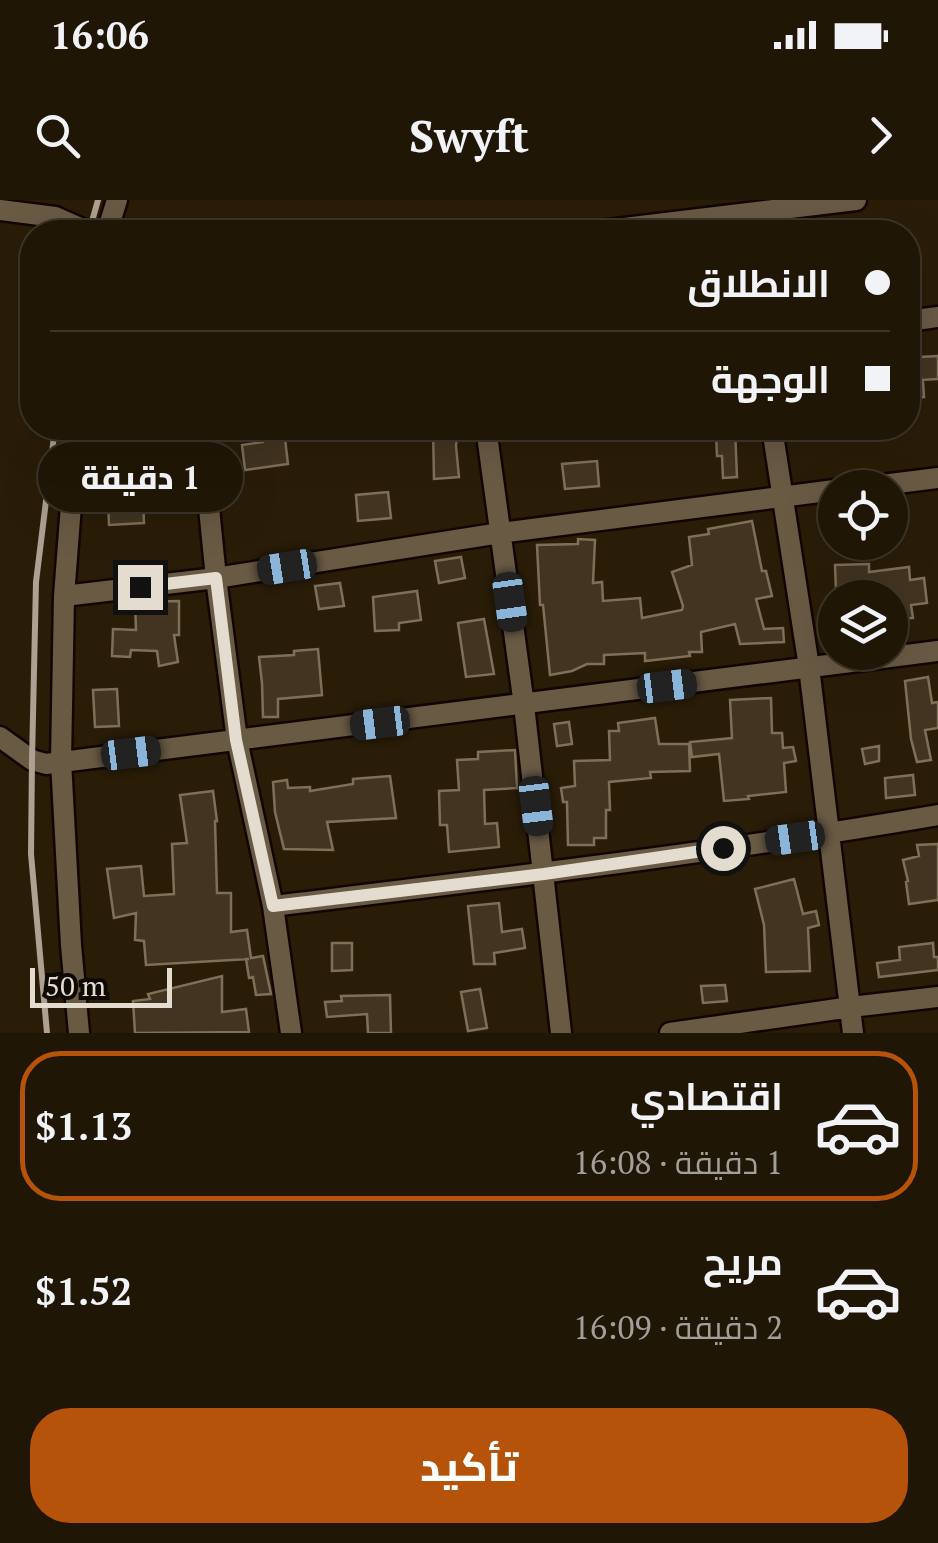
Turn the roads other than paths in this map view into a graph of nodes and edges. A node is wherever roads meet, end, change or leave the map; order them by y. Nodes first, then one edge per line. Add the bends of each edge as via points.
1 (856, 200) edge
2 (0, 210) edge
3 (62, 220) edge
4 (759, 220) edge
5 (76, 440) edge
6 (202, 440) edge
7 (488, 440) edge
8 (774, 440) edge
9 (938, 478) edge
10 (908, 482) edge
11 (818, 492) edge
12 (782, 496) junction
13 (500, 533) junction
14 (216, 578) junction
15 (64, 596) junction
16 (938, 651) edge
17 (809, 668) junction
18 (524, 705) junction
19 (0, 737) edge
20 (236, 740) junction
21 (61, 762) junction
22 (938, 816) edge
23 (830, 834) junction
24 (544, 874) junction
25 (273, 906) junction
26 (938, 998) edge
27 (851, 1007) junction
28 (80, 1033) edge
29 (291, 1033) edge
30 (560, 1033) edge
31 (670, 1033) edge
32 (853, 1033) edge

1 - 4 street
2 - 3 street
5 - 15 street
6 - 14 street
7 - 13 street
8 - 12 street
9 - 10 street
11 - 12 street
12 - 13 street
12 - 17 street
13 - 14 street
13 - 18 street
14 - 15 street
14 - 20 street
15 - 21 street
16 - 17 street
17 - 18 street
17 - 23 street
18 - 20 street
18 - 24 street
19 - 21 street via 32,760
20 - 21 street
20 - 25 street
21 - 28 street
22 - 23 street
23 - 24 street
23 - 27 street
24 - 25 street
24 - 30 street
25 - 29 street
26 - 27 street
27 - 31 street
27 - 32 street

